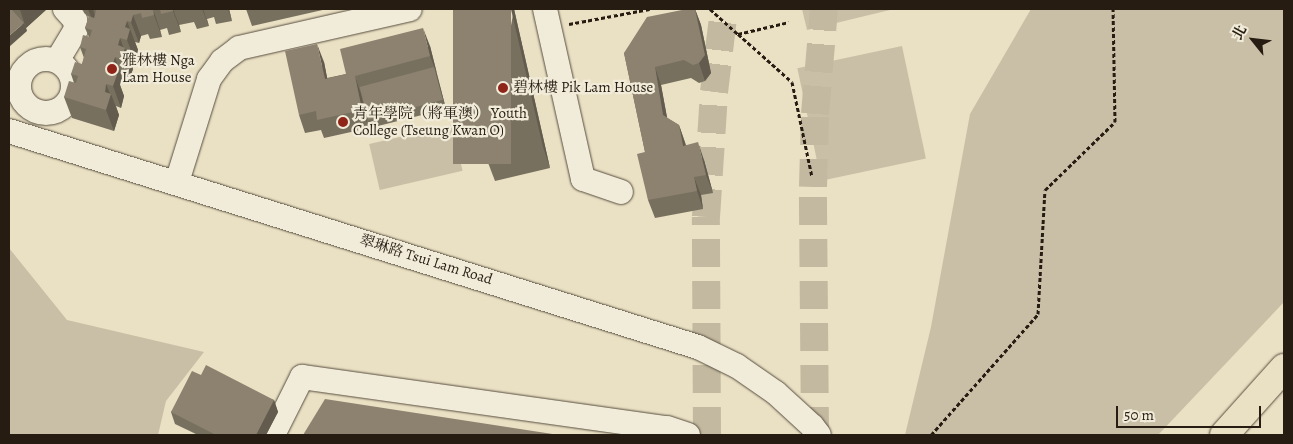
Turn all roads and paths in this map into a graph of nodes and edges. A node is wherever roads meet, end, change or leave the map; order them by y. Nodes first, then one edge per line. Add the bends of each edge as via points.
1 (65, 9) edge
2 (410, 9) edge
3 (650, 9) edge
4 (710, 9) edge
5 (1113, 9) edge
6 (547, 18) edge
7 (789, 22) dead end
8 (738, 34) junction
9 (57, 62) dead end
10 (9, 132) edge
11 (812, 177) dead end
12 (177, 182) junction
13 (621, 192) dead end
14 (1284, 368) edge
15 (273, 435) edge
16 (688, 435) edge
17 (819, 435) edge
18 (932, 435) edge
19 (1224, 435) edge

1 - 9 street via 75,20 76,29
2 - 12 street via 239,48 222,62 210,79
3 - 6 path
4 - 8 path
5 - 18 path via 1115,122 1045,190 1038,314
6 - 13 street via 583,179
7 - 8 path
8 - 11 path via 792,82
10 - 12 street, 翠琳路 Tsui Lam Road
12 - 17 street, 翠琳路 Tsui Lam Road via 698,347 737,366 776,393
14 - 19 main road
15 - 16 street via 302,377 657,427

